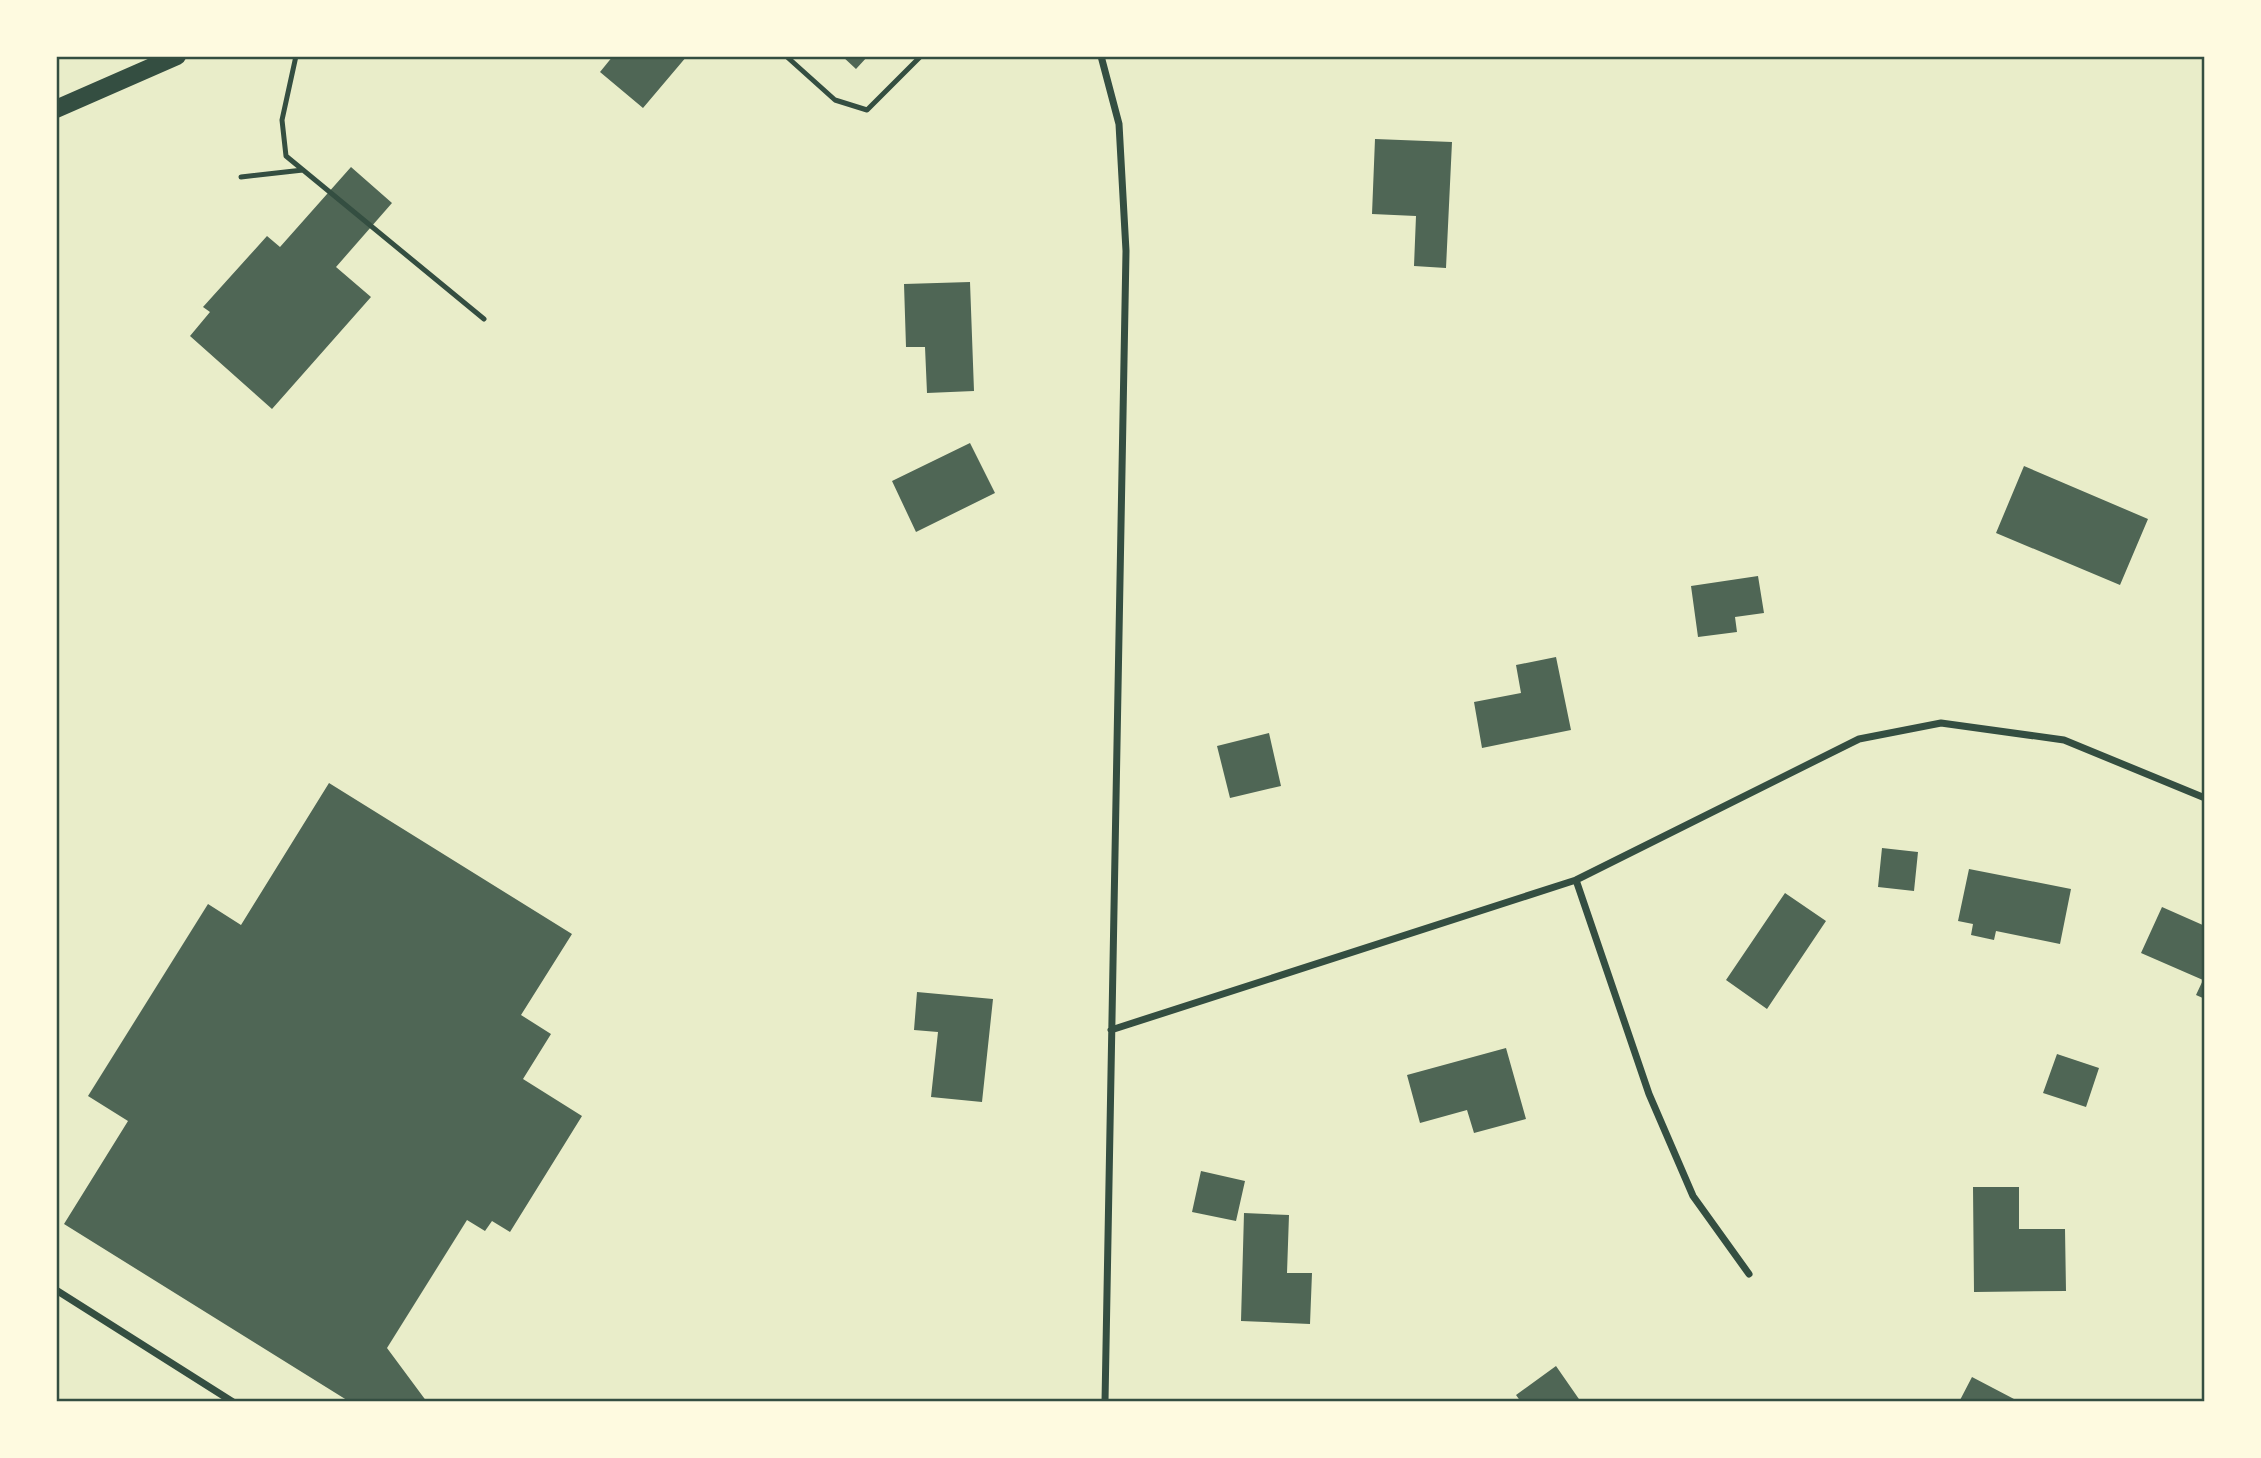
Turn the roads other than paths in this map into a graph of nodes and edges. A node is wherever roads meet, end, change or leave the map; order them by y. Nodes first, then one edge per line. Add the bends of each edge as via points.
1 (177, 56) edge
2 (296, 56) edge
3 (786, 56) edge
4 (921, 56) edge
5 (1101, 56) edge
6 (56, 109) edge
7 (303, 170) junction
8 (241, 177) dead end
9 (484, 319) dead end
10 (2205, 798) edge
11 (1576, 880) junction
12 (1111, 1030) junction
13 (1749, 1274) dead end
14 (56, 1290) edge
15 (233, 1402) edge
16 (1105, 1402) edge

1 - 6 main road
2 - 7 lane via 282,120 286,156
3 - 4 lane via 835,100 867,110
5 - 12 street via 1119,124 1126,251
7 - 8 lane
7 - 9 lane
10 - 11 street via 2064,740 1941,723 1858,739
11 - 12 street
11 - 13 street via 1649,1094 1693,1196
12 - 16 street
14 - 15 street

